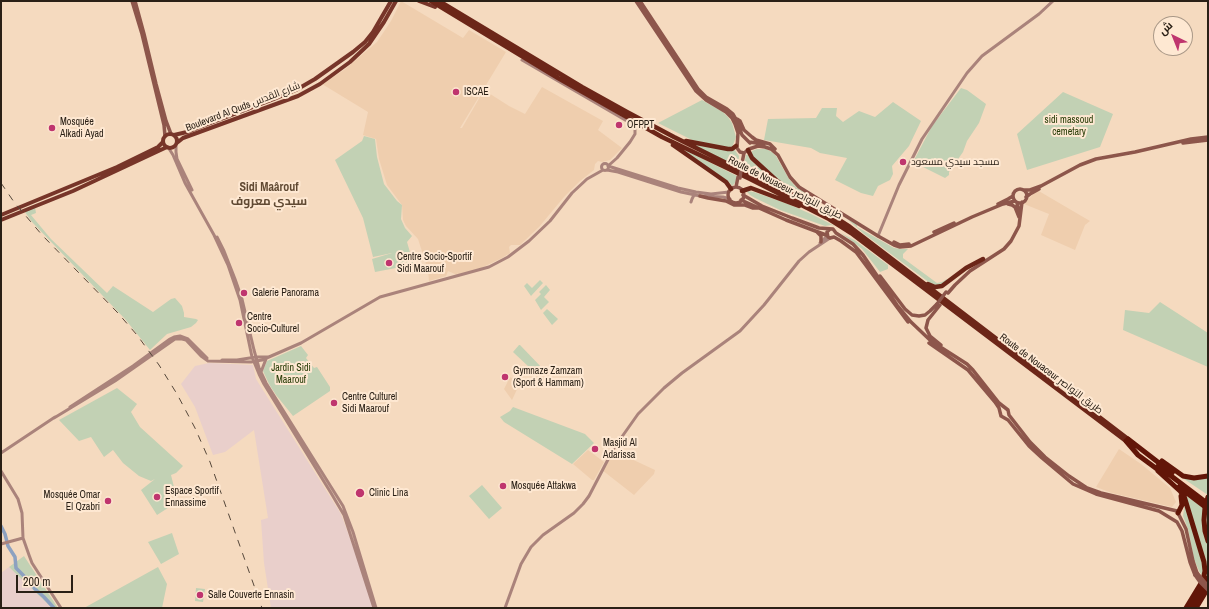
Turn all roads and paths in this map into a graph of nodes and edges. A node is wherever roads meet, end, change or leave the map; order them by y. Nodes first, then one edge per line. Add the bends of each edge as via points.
1 (134, 1) edge
2 (391, 1) edge
3 (397, 1) edge
4 (418, 1) edge
5 (426, 1) edge
6 (431, 1) edge
7 (439, 1) edge
8 (636, 1) edge
9 (640, 1) edge
10 (1054, 1) edge
11 (435, 7) junction
12 (522, 60) junction
13 (547, 72) junction
14 (735, 118) junction
15 (173, 134) junction
16 (165, 136) junction
17 (662, 137) junction
18 (674, 137) junction
19 (746, 139) junction
20 (1208, 139) edge
21 (163, 142) junction
22 (749, 142) junction
23 (177, 144) junction
24 (737, 144) junction
25 (167, 147) junction
26 (775, 149) junction
27 (746, 151) junction
28 (607, 165) junction
29 (604, 170) junction
30 (737, 190) junction
31 (1023, 190) junction
32 (694, 195) junction
33 (700, 196) junction
34 (1013, 196) junction
35 (1026, 197) junction
36 (730, 199) junction
37 (741, 200) junction
38 (802, 200) junction
39 (691, 202) dead end
40 (1016, 202) junction
41 (1022, 202) junction
42 (1003, 204) junction
43 (759, 208) junction
44 (816, 212) junction
45 (1, 215) edge
46 (1019, 217) junction
47 (1, 220) edge
48 (813, 229) junction
49 (830, 229) junction
50 (836, 233) junction
51 (879, 235) junction
52 (830, 237) junction
53 (821, 242) junction
54 (853, 244) junction
55 (818, 246) junction
56 (984, 259) junction
57 (913, 276) junction
58 (947, 292) junction
59 (938, 304) junction
60 (945, 350) junction
61 (252, 351) junction
62 (265, 358) junction
63 (246, 359) junction
64 (255, 359) junction
65 (261, 372) junction
66 (265, 384) junction
67 (1005, 408) junction
68 (1000, 412) junction
69 (1007, 417) junction
70 (54, 418) junction
71 (1127, 440) junction
72 (1134, 443) junction
73 (1, 453) edge
74 (1158, 471) junction
75 (1, 472) edge
76 (1208, 474) edge
77 (1175, 486) junction
78 (1208, 499) edge
79 (1208, 504) edge
80 (1208, 509) edge
81 (1173, 510) junction
82 (1179, 514) junction
83 (1169, 517) junction
84 (1174, 520) junction
85 (23, 538) junction
86 (1208, 541) edge
87 (1, 544) edge
88 (1196, 574) junction
89 (1208, 578) edge
90 (1208, 591) edge
91 (61, 608) edge
92 (375, 608) edge
93 (505, 608) edge
94 (1186, 608) edge
95 (1191, 608) edge
96 (1197, 608) edge

1 - 15 main road via 166,124
1 - 16 main road
2 - 15 main road, Boulevard Al Quds شارع القدس via 365,42 315,80 274,99 187,132
3 - 23 main road, Boulevard Al Quds شارع القدس via 370,44 320,84 288,100 183,138
4 - 11 main road
5 - 11 highway
6 - 13 highway, Route de Nouaceur طريق النواصر
7 - 18 highway, Route de Nouaceur طريق النواصر via 597,95
8 - 24 main road via 696,91 732,118 738,132
9 - 14 main road via 698,89 706,97 727,109
10 - 51 street via 982,56 967,73 922,139 896,190
11 - 12 highway
12 - 13 highway
12 - 28 street via 635,127 634,137 622,153
13 - 17 highway, Route de Nouaceur طريق النواصر
14 - 19 main road
14 - 26 main road via 752,138 770,144
15 - 16 main road
15 - 23 main road via 177,138
16 - 21 main road
17 - 30 highway
17 - 44 highway, Route de Nouaceur طريق النواصر
18 - 24 highway via 728,149
18 - 38 highway, Route de Nouaceur طريق النواصر
19 - 22 main road
19 - 24 main road
20 - 31 main road via 1191,139 1096,159 1041,186
20 - 35 main road via 1095,161 1077,168
21 - 25 main road
21 - 45 main road via 122,164
22 - 26 main road
22 - 27 main road via 750,146
23 - 25 main road via 172,148
23 - 61 street via 176,155 185,178 224,251 235,279 243,304
24 - 27 main road via 738,150
25 - 47 main road via 73,191
25 - 61 street via 228,265 240,300
26 - 51 main road via 801,185
27 - 30 main road, bridge via 741,163
27 - 38 highway via 779,183
27 - 51 main road via 756,146 773,150 790,177 800,187
28 - 29 street
28 - 29 street via 602,165
28 - 30 street via 696,192 716,194
29 - 32 street
29 - 62 street via 572,193 550,221 517,251 498,263 380,297 301,343
30 - 36 main road via 728,196
30 - 37 main road
30 - 44 highway via 750,188
30 - 49 main road via 762,206 819,228
31 - 34 main road via 1016,190
31 - 35 main road
32 - 33 street
32 - 39 street
33 - 36 street
33 - 43 main road via 734,205 744,204
34 - 40 main road
34 - 51 main road via 909,244 897,244
35 - 41 main road
36 - 37 main road via 734,202
37 - 43 main road
38 - 57 highway, Route de Nouaceur طريق النواصر via 842,222
40 - 41 main road
40 - 42 main road
40 - 46 main road
41 - 58 main road via 1019,226 1011,241 1004,249 970,271
42 - 46 main road via 1014,206
42 - 51 main road via 909,247 898,246
43 - 48 main road
44 - 71 highway, Route de Nouaceur طريق النواصر via 851,233
46 - 56 main road via 1016,230 1010,239
48 - 52 main road
48 - 53 main road via 821,236
49 - 50 main road
49 - 52 main road via 826,232
50 - 52 main road
50 - 54 main road
52 - 53 street
52 - 55 street
52 - 68 main road via 845,243 860,256 918,333 964,366 995,402
53 - 55 street
54 - 59 main road via 865,255 909,313 916,316 925,315
54 - 60 main road via 911,322 928,339
55 - 93 street via 797,263 740,331 682,373 638,414 614,448 583,504 531,547 521,564
56 - 57 highway via 966,268 940,287 931,286
56 - 58 main road via 962,275
57 - 71 highway, Route de Nouaceur طريق النواصر
58 - 59 main road, bridge
59 - 60 main road via 926,328 930,336
60 - 67 main road via 973,370
61 - 62 street
61 - 63 street
61 - 64 street
62 - 64 street
62 - 65 street
63 - 64 street
63 - 70 street via 209,359 188,339 174,337
64 - 65 street
64 - 66 street
64 - 70 street via 208,361 186,340 175,339 115,381
65 - 66 street
66 - 92 street via 339,507 351,532
67 - 68 main road
67 - 69 main road via 1008,410
68 - 69 main road via 1001,416
69 - 81 main road via 1039,452 1080,484 1101,493
69 - 83 main road via 1029,446 1073,484 1091,493 1156,510
70 - 73 street
71 - 72 highway
71 - 74 highway via 1138,455
71 - 79 highway
72 - 76 highway via 1180,474 1197,478
72 - 78 highway
74 - 77 highway
74 - 80 highway
75 - 85 street via 18,499 22,513
77 - 82 highway via 1182,501
77 - 94 highway via 1184,498 1205,565 1202,582
78 - 86 highway, bridge via 1204,517
81 - 82 main road
81 - 83 main road
82 - 84 main road
82 - 88 main road via 1186,529
83 - 84 main road
84 - 88 main road via 1181,528
85 - 87 street
85 - 91 street via 32,563
88 - 90 main road, bridge
89 - 95 highway
90 - 96 highway
90 - 96 highway

